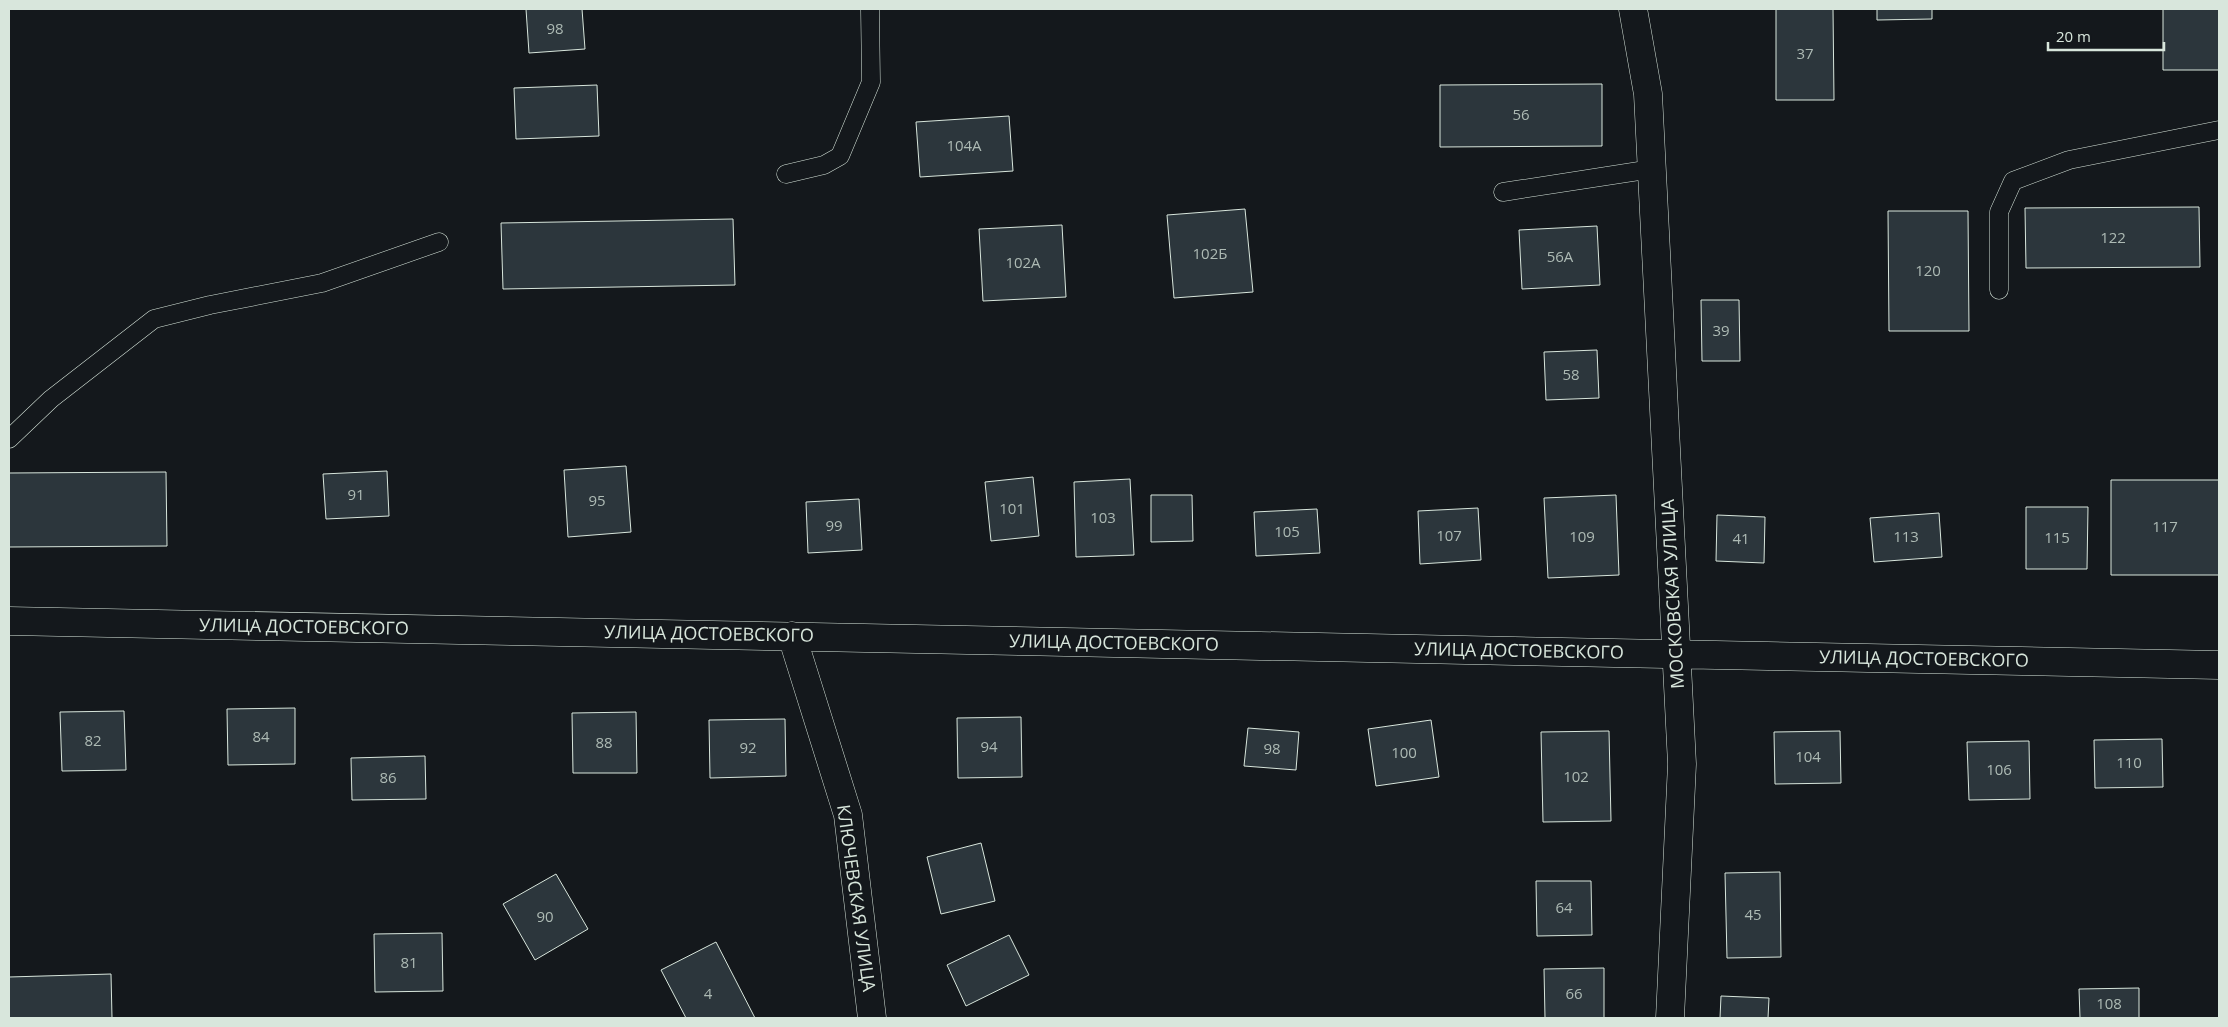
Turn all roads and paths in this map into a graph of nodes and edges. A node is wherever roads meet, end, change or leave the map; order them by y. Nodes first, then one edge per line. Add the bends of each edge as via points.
1 (870, 9) edge
2 (1632, 9) edge
3 (2219, 130) edge
4 (1652, 169) junction
5 (786, 174) dead end
6 (1503, 192) dead end
7 (439, 242) dead end
8 (1999, 290) dead end
9 (9, 439) edge
10 (9, 621) edge
11 (792, 636) junction
12 (1676, 654) junction
13 (2219, 665) edge
14 (872, 1018) edge
15 (1670, 1018) edge

1 - 5 lane via 870,82 840,156 824,165
2 - 4 street, МОСКОВСКАЯ УЛИЦА via 1648,94
3 - 8 lane via 2069,160 2013,181 1999,212
4 - 6 lane
4 - 12 street, МОСКОВСКАЯ УЛИЦА
7 - 9 lane via 322,283 154,319 51,399
10 - 11 street, УЛИЦА ДОСТОЕВСКОГО
11 - 12 street, УЛИЦА ДОСТОЕВСКОГО
11 - 14 street, КЛЮЧЕВСКАЯ УЛИЦА via 848,815
12 - 13 street, УЛИЦА ДОСТОЕВСКОГО
12 - 15 street, МОСКОВСКАЯ УЛИЦА via 1682,764

